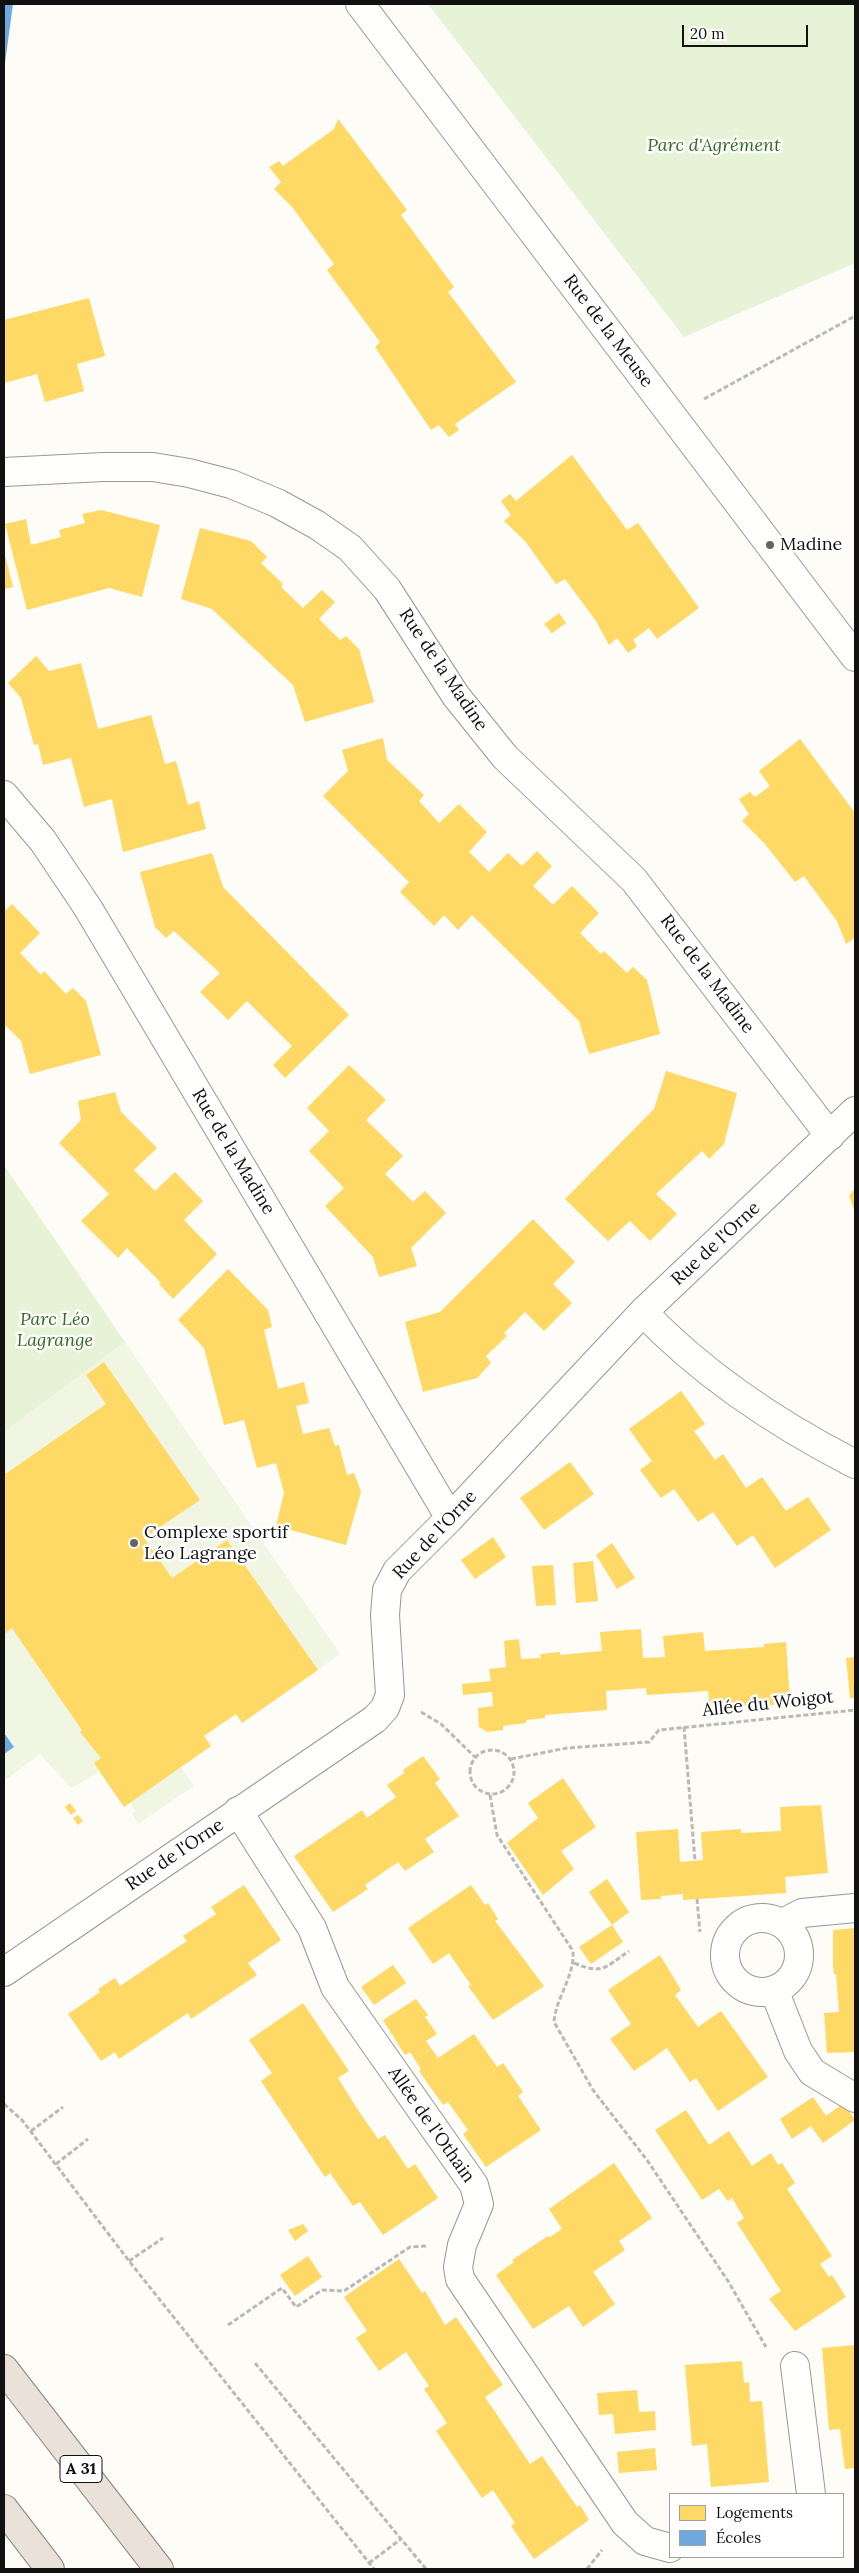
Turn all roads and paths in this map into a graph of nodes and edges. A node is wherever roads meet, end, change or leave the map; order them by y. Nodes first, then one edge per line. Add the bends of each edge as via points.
1 (360, 4) edge
2 (855, 316) edge
3 (673, 416) junction
4 (4, 472) edge
5 (855, 657) edge
6 (4, 795) edge
7 (855, 1111) edge
8 (830, 1136) junction
9 (643, 1312) junction
10 (855, 1464) edge
11 (450, 1518) junction
12 (390, 1695) junction
13 (855, 1710) edge
14 (684, 1727) junction
15 (476, 1758) junction
16 (511, 1759) junction
17 (490, 1795) junction
18 (238, 1811) junction
19 (694, 1861) dead end
20 (697, 1899) dead end
21 (855, 1908) edge
22 (782, 1923) junction
23 (700, 1932) dead end
24 (629, 1951) dead end
25 (574, 1963) junction
26 (4, 1972) edge
27 (774, 1990) junction
28 (855, 2098) edge
29 (4, 2104) edge
30 (64, 2107) dead end
31 (30, 2131) junction
32 (88, 2139) dead end
33 (56, 2164) junction
34 (163, 2238) dead end
35 (462, 2245) junction
36 (129, 2261) junction
37 (228, 2325) dead end
38 (255, 2363) dead end
39 (794, 2366) joint
40 (4, 2369) edge
41 (811, 2493) edge
42 (4, 2509) edge
43 (401, 2539) junction
44 (669, 2548) edge
45 (369, 2563) junction
46 (50, 2569) edge
47 (159, 2569) edge
48 (374, 2569) edge
49 (426, 2569) edge

1 - 3 street, Rue de la Meuse
2 - 3 path
3 - 5 street, Rue de la Meuse
4 - 8 street, Rue de la Madine via 153,467 189,473 230,484 277,503 350,548 387,588 456,696 505,757 634,880
6 - 11 street, Rue de la Madine via 42,841 88,908
7 - 8 street, Rue de l'Orne
8 - 9 street, Rue de l'Orne
9 - 10 street via 723,1384 761,1411
9 - 11 street, Rue de l'Orne
11 - 12 street, Rue de l'Orne via 397,1571 387,1590
12 - 15 path via 441,1724
12 - 18 street, Rue de l'Orne via 375,1720
13 - 14 path, Allée du Woigot
14 - 16 path, Allée du Woigot via 659,1730 649,1742 568,1748
14 - 19 path, Allée du Woigot
15 - 16 path via 487,1750 494,1750
15 - 17 path via 470,1770 473,1784
16 - 17 path via 515,1773 510,1787
17 - 25 path via 497,1835 573,1950
18 - 26 street, Rue de l'Orne
18 - 35 street, Allée de l'Othain via 312,1928 335,1987 474,2185 479,2204
20 - 23 path
21 - 22 street via 802,1913
22 - 27 street via 791,1931 800,1953 793,1976
22 - 27 street via 761,1917 740,1925 727,1944 725,1956 732,1977 741,1985 762,1992
24 - 25 path via 603,1969 592,1970
25 - 39 path via 555,2010 554,2022 594,2090 647,2160 728,2281 774,2361
27 - 28 street via 798,2051 812,2072
29 - 31 path
30 - 31 path
31 - 33 path
32 - 33 path
33 - 36 path
34 - 36 path
35 - 37 path via 410,2247 344,2291 322,2290 296,2307 282,2288
35 - 44 street, Allée de l'Othain via 458,2267 460,2279 625,2523 645,2542
36 - 45 path
38 - 43 path
39 - 41 street
40 - 47 highway, A 31
42 - 46 highway
43 - 45 path
43 - 49 path
45 - 48 path

